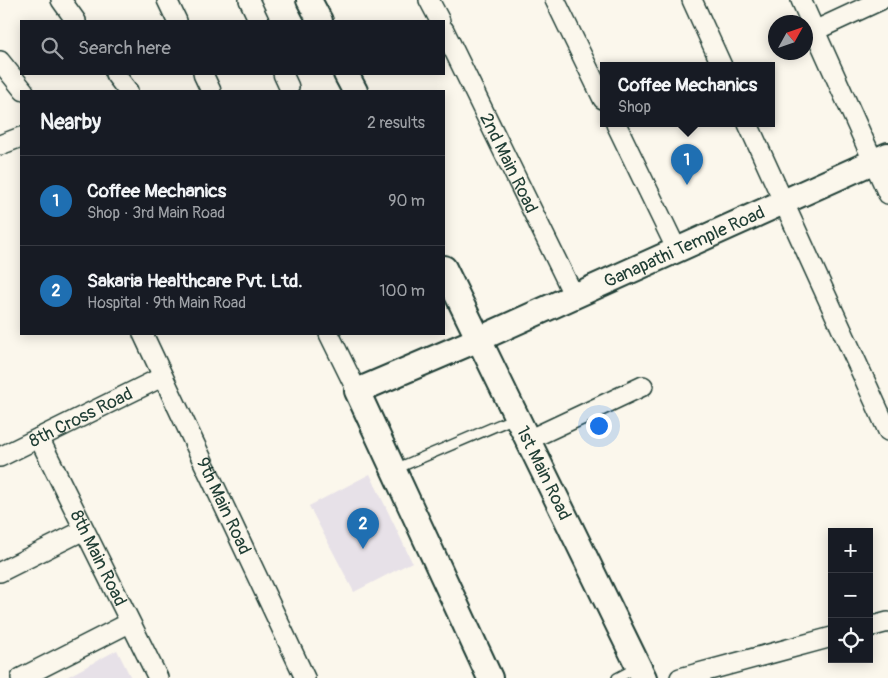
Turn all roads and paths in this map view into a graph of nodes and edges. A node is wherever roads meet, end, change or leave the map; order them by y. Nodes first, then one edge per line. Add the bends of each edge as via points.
1 (61, 0) edge
2 (167, 0) edge
3 (249, 0) edge
4 (309, 0) edge
5 (429, 0) edge
6 (555, 0) edge
7 (692, 0) edge
8 (800, 0) edge
9 (880, 0) edge
10 (75, 20) edge
11 (177, 20) edge
12 (259, 20) edge
13 (319, 20) edge
14 (439, 20) edge
15 (814, 31) junction
16 (445, 32) edge
17 (0, 61) edge
18 (720, 62) edge
19 (116, 75) edge
20 (203, 75) edge
21 (347, 75) edge
22 (23, 90) edge
23 (127, 90) edge
24 (211, 90) edge
25 (354, 90) edge
26 (600, 92) edge
27 (617, 127) edge
28 (749, 127) edge
29 (20, 137) edge
30 (0, 145) edge
31 (881, 159) edge
32 (888, 194) edge
33 (784, 202) junction
34 (677, 250) junction
35 (445, 270) edge
36 (574, 296) junction
37 (143, 335) edge
38 (329, 335) edge
39 (479, 339) junction
40 (162, 377) junction
41 (643, 386) dead end
42 (357, 391) junction
43 (517, 417) junction
44 (888, 431) edge
45 (39, 438) junction
46 (528, 440) junction
47 (0, 457) edge
48 (393, 470) junction
49 (84, 530) junction
50 (0, 572) edge
51 (888, 622) edge
52 (129, 623) junction
53 (873, 626) edge
54 (828, 638) edge
55 (641, 672) edge
56 (21, 678) edge
57 (158, 678) edge
58 (305, 678) edge
59 (490, 678) edge
60 (617, 678) edge
61 (680, 678) edge

1 - 10 street
2 - 11 street
3 - 12 street
4 - 13 street
5 - 14 street
6 - 26 street
7 - 18 street
8 - 15 street
9 - 15 street
15 - 31 street
16 - 36 street, 2nd Main Road
17 - 22 street
19 - 23 street
20 - 24 street
21 - 25 street
27 - 34 street
28 - 33 street
29 - 30 street
31 - 32 street
31 - 33 street, Ganapathi Temple Road
33 - 34 street, Ganapathi Temple Road
33 - 44 street
34 - 36 street, Ganapathi Temple Road
35 - 39 street, 1st Main Road
36 - 39 street, Ganapathi Temple Road
37 - 40 street, 9th Main Road
38 - 42 street
39 - 42 street, Ganapathi Temple Road
39 - 43 street, 1st Main Road
40 - 45 street, 8th Cross Road
40 - 58 street, 9th Main Road
41 - 46 street
42 - 48 street
43 - 46 street, 1st Main Road
43 - 48 lane
45 - 47 street, 8th Cross Road
45 - 49 street, 8th Main Road
46 - 55 street, 1st Main Road
48 - 59 street
49 - 50 street
49 - 52 street, 8th Main Road
51 - 53 street
52 - 56 street
52 - 57 street, 8th Main Road
54 - 61 street
55 - 60 lane

